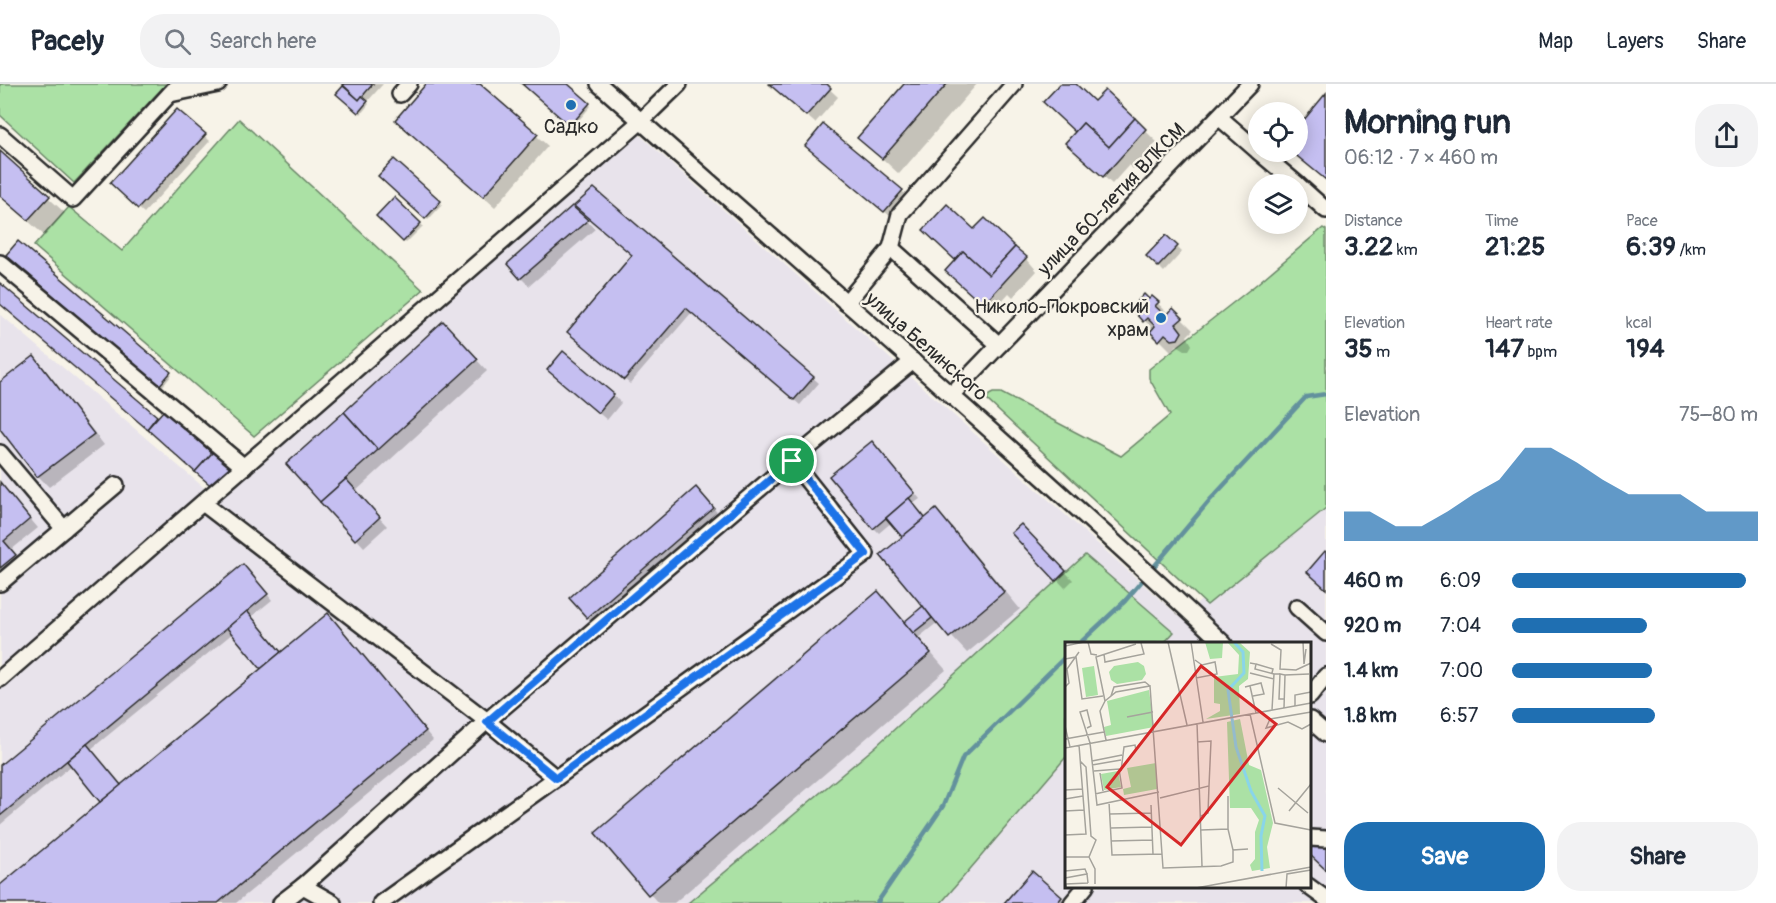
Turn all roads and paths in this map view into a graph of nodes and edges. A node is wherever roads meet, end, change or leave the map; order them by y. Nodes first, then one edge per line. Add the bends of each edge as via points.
1 (218, 84) edge
2 (599, 84) edge
3 (679, 84) edge
4 (1014, 84) edge
5 (1250, 84) edge
6 (174, 89) edge
7 (1219, 117) junction
8 (641, 122) junction
9 (0, 135) edge
10 (1248, 142) edge
11 (1271, 162) edge
12 (1285, 174) edge
13 (1308, 194) edge
14 (1326, 210) edge
15 (891, 248) junction
16 (0, 263) edge
17 (846, 303) junction
18 (999, 345) junction
19 (914, 362) junction
20 (952, 394) junction
21 (0, 453) edge
22 (792, 461) junction
23 (244, 467) junction
24 (116, 484) dead end
25 (203, 502) junction
26 (64, 529) junction
27 (0, 583) edge
28 (1297, 607) dead end
29 (1326, 633) edge
30 (1222, 642) edge
31 (1326, 676) edge
32 (0, 679) edge
33 (1311, 695) edge
34 (1311, 721) edge
35 (487, 722) junction
36 (1326, 734) edge
37 (556, 778) junction
38 (303, 886) junction
39 (1084, 888) edge
40 (1311, 888) edge
41 (1326, 899) edge
42 (281, 903) edge
43 (333, 903) edge
44 (381, 903) edge
45 (1072, 903) edge

1 - 6 street
2 - 8 street, улица Белинского
3 - 8 street
4 - 15 street via 900,214
5 - 7 street, улица 60-летия ВЛКСМ
6 - 9 street via 73,200
7 - 10 street
7 - 18 street, улица 60-летия ВЛКСМ
8 - 17 street, улица Белинского
8 - 23 street
11 - 12 street
13 - 14 street
15 - 17 street
15 - 18 street
16 - 23 street
17 - 19 street, улица Белинского
18 - 20 street, улица 60-летия ВЛКСМ
19 - 20 street, улица Белинского
19 - 22 street
20 - 30 street, улица Белинского
21 - 26 street
22 - 35 street
22 - 37 street via 866,554
23 - 25 street
24 - 26 street
25 - 32 street
25 - 35 street
26 - 27 street
28 - 29 street
31 - 33 street
34 - 36 street
35 - 37 street
35 - 38 street
37 - 44 street
38 - 42 street
38 - 43 street
39 - 45 street
40 - 41 street

